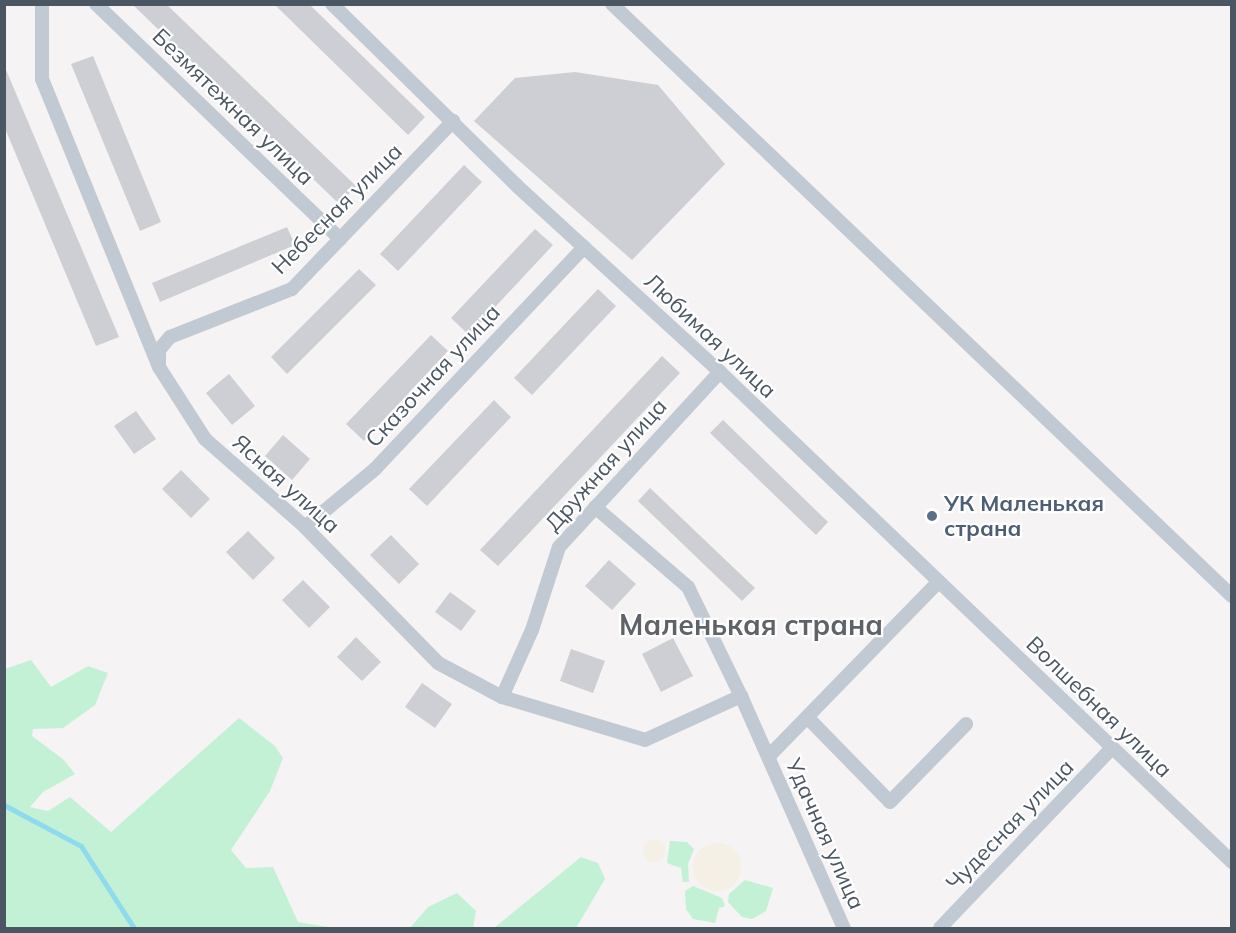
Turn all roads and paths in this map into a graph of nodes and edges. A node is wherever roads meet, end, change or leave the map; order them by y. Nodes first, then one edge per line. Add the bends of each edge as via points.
1 (42, 4) edge
2 (96, 4) edge
3 (332, 4) edge
4 (612, 4) edge
5 (453, 122) junction
6 (340, 239) junction
7 (584, 247) junction
8 (159, 367) junction
9 (720, 372) junction
10 (595, 507) junction
11 (305, 527) junction
12 (938, 582) junction
13 (1232, 596) edge
14 (741, 696) junction
15 (502, 697) junction
16 (808, 718) junction
17 (966, 724) dead end
18 (1111, 749) junction
19 (769, 756) junction
20 (1232, 862) edge
21 (844, 928) edge
22 (940, 928) edge

1 - 8 street, Ясная улица via 42,79
2 - 6 street, Безмятежная улица
3 - 5 street, Любимая улица
4 - 13 street
5 - 6 street, Небесная улица
5 - 7 street, Любимая улица
6 - 8 street, Небесная улица via 292,289 170,337 159,351
7 - 9 street, Любимая улица
7 - 11 street, Сказочная улица via 375,469
8 - 11 street, Ясная улица via 205,439
9 - 10 street, Дружная улица
9 - 12 street, Любимая улица
10 - 14 street, Удачная улица via 688,587
10 - 15 street, Дружная улица via 559,547 532,630
11 - 15 street, Ясная улица via 438,663
12 - 16 street
12 - 18 street, Волшебная улица
14 - 15 street, Ясная улица via 645,740
14 - 19 street, Удачная улица
16 - 17 street via 890,802
16 - 19 street
18 - 20 street, Волшебная улица
18 - 22 street, Чудесная улица
19 - 21 street, Удачная улица

